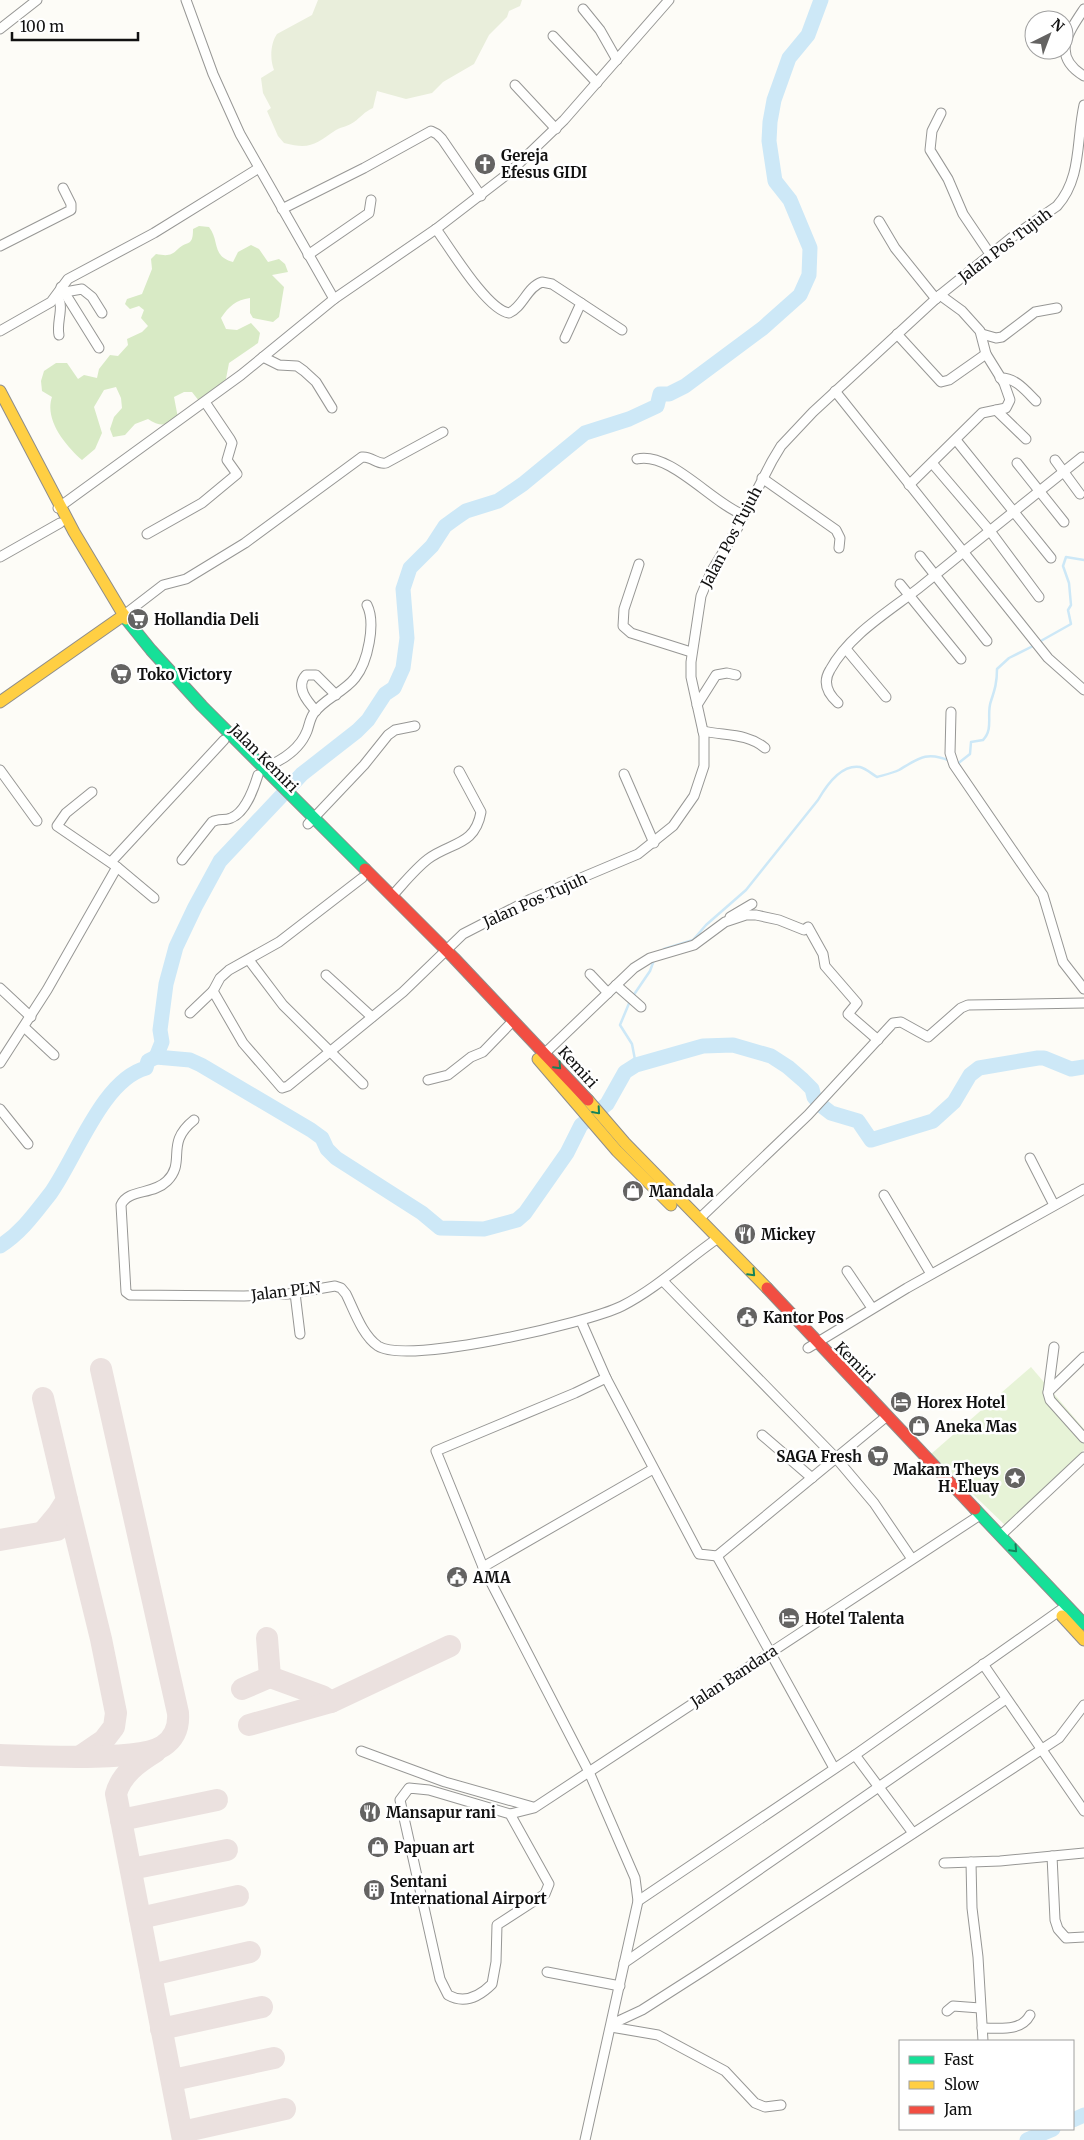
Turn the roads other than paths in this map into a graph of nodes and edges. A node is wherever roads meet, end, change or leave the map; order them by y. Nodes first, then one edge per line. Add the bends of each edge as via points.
1 (37, 0) edge
2 (186, 0) edge
3 (669, 0) edge
4 (583, 9) dead end
5 (1084, 9) edge
6 (0, 29) edge
7 (553, 36) dead end
8 (617, 60) junction
9 (1084, 76) edge
10 (597, 83) junction
11 (516, 85) dead end
12 (1084, 105) edge
13 (941, 114) dead end
14 (556, 128) junction
15 (259, 168) junction
16 (63, 188) dead end
17 (481, 196) junction
18 (371, 200) dead end
19 (282, 209) junction
20 (879, 221) dead end
21 (436, 229) junction
22 (0, 246) edge
23 (990, 254) junction
24 (308, 255) junction
25 (61, 292) junction
26 (938, 297) junction
27 (334, 299) junction
28 (581, 303) junction
29 (1057, 308) dead end
30 (102, 313) dead end
31 (622, 330) dead end
32 (0, 331) edge
33 (897, 334) junction
34 (982, 334) junction
35 (59, 335) dead end
36 (565, 338) dead end
37 (98, 348) dead end
38 (986, 354) junction
39 (263, 357) junction
40 (1000, 378) junction
41 (0, 391) edge
42 (835, 391) junction
43 (1036, 401) dead end
44 (205, 402) junction
45 (0, 407) edge
46 (332, 408) dead end
47 (996, 410) junction
48 (442, 432) dead end
49 (1026, 439) dead end
50 (956, 440) junction
51 (1082, 456) dead end
52 (637, 459) dead end
53 (1055, 460) dead end
54 (932, 463) junction
55 (1017, 464) dead end
56 (1063, 471) junction
57 (762, 478) junction
58 (909, 486) junction
59 (1038, 492) junction
60 (1080, 494) dead end
61 (57, 509) junction
62 (1014, 512) junction
63 (744, 515) junction
64 (1064, 522) dead end
65 (60, 523) junction
66 (990, 531) junction
67 (147, 534) dead end
68 (838, 548) dead end
69 (963, 552) junction
70 (0, 556) edge
71 (920, 556) dead end
72 (1051, 558) dead end
73 (639, 564) dead end
74 (934, 575) junction
75 (900, 584) dead end
76 (909, 595) junction
77 (1040, 597) dead end
78 (367, 605) dead end
79 (121, 618) junction
80 (986, 641) dead end
81 (846, 649) junction
82 (691, 652) junction
83 (961, 660) dead end
84 (736, 675) dead end
85 (1084, 690) edge
86 (336, 695) junction
87 (886, 697) dead end
88 (0, 702) edge
89 (838, 703) dead end
90 (696, 705) junction
91 (316, 711) junction
92 (951, 712) dead end
93 (415, 726) dead end
94 (703, 731) junction
95 (224, 740) junction
96 (765, 748) dead end
97 (0, 770) edge
98 (459, 771) dead end
99 (263, 774) junction
100 (624, 774) dead end
101 (92, 792) dead end
102 (37, 821) dead end
103 (311, 821) junction
104 (654, 843) junction
105 (182, 860) dead end
106 (114, 865) junction
107 (362, 878) junction
108 (392, 896) junction
109 (154, 898) dead end
110 (752, 904) dead end
111 (725, 922) junction
112 (443, 952) junction
113 (249, 960) junction
114 (590, 974) dead end
115 (326, 975) dead end
116 (616, 985) junction
117 (0, 988) edge
118 (1084, 989) edge
119 (213, 991) junction
120 (608, 993) junction
121 (635, 1002) dead end
122 (1084, 1003) edge
123 (190, 1013) dead end
124 (31, 1017) junction
125 (372, 1017) junction
126 (509, 1025) junction
127 (24, 1027) junction
128 (878, 1040) junction
129 (329, 1051) junction
130 (54, 1055) dead end
131 (542, 1056) junction
132 (0, 1063) edge
133 (428, 1080) dead end
134 (363, 1084) dead end
135 (562, 1089) joint
136 (0, 1110) edge
137 (194, 1120) dead end
138 (28, 1144) dead end
139 (621, 1147) junction
140 (1030, 1158) dead end
141 (1084, 1188) edge
142 (884, 1195) dead end
143 (1054, 1205) junction
144 (699, 1219) junction
145 (714, 1241) junction
146 (847, 1271) dead end
147 (931, 1274) junction
148 (663, 1281) junction
149 (295, 1293) junction
150 (872, 1308) junction
151 (580, 1321) junction
152 (300, 1334) dead end
153 (812, 1346) junction
154 (1054, 1347) dead end
155 (1084, 1357) edge
156 (606, 1378) junction
157 (1048, 1393) junction
158 (883, 1419) junction
159 (762, 1435) dead end
160 (1084, 1438) edge
161 (1084, 1457) edge
162 (836, 1458) junction
163 (653, 1469) junction
164 (812, 1478) junction
165 (976, 1518) junction
166 (1001, 1535) junction
167 (717, 1556) junction
168 (912, 1559) junction
169 (483, 1567) junction
170 (1063, 1609) junction
171 (1084, 1624) edge
172 (1084, 1640) edge
173 (769, 1652) junction
174 (983, 1664) junction
175 (1006, 1700) junction
176 (1084, 1705) edge
177 (1042, 1749) junction
178 (361, 1751) dead end
179 (855, 1755) junction
180 (834, 1768) junction
181 (589, 1772) junction
182 (878, 1788) junction
183 (534, 1808) junction
184 (1084, 1811) edge
185 (510, 1814) junction
186 (913, 1833) junction
187 (1084, 1852) edge
188 (1052, 1856) junction
189 (971, 1862) junction
190 (944, 1863) dead end
191 (638, 1901) junction
192 (1084, 1937) edge
193 (624, 1963) junction
194 (546, 1972) dead end
195 (620, 1986) junction
196 (980, 2008) junction
197 (947, 2011) dead end
198 (1030, 2014) dead end
199 (611, 2026) junction
200 (982, 2028) junction
201 (983, 2040) edge
202 (781, 2105) dead end
203 (585, 2140) edge

1 - 6 street
2 - 15 street via 224,98
3 - 8 street
4 - 8 street
5 - 9 street via 1064,41 1066,56
7 - 10 street
8 - 10 street
10 - 14 street
11 - 14 street
12 - 23 street, Jalan Pos Tujuh via 1074,178 1066,196
13 - 23 street via 932,131 930,150 948,179 963,214
14 - 17 street
15 - 19 street
15 - 25 street via 125,249 68,278
16 - 22 street via 71,210
17 - 19 street via 442,139 431,131
17 - 21 street
18 - 24 street via 369,213
19 - 24 street
20 - 26 street via 894,248
21 - 27 street
21 - 28 street via 483,293 503,311 515,310 532,288 542,282 552,284
23 - 26 street, Jalan Pos Tujuh
24 - 27 street
25 - 30 street via 82,289 92,297
25 - 32 street via 51,302
25 - 35 street
25 - 37 street
26 - 33 street, Jalan Pos Tujuh
26 - 34 street via 962,311
27 - 39 street
28 - 31 street
28 - 36 street
29 - 34 street via 1035,312 1002,337
33 - 38 street via 941,382 949,380
33 - 42 street, Jalan Pos Tujuh
34 - 38 street
38 - 40 street
39 - 44 street
39 - 46 street via 279,365 298,366 316,382
40 - 43 street via 1018,383
40 - 47 street via 1010,400 1006,408
41 - 61 main road, Jalan Kemiri
42 - 57 street, Jalan Pos Tujuh via 782,446
42 - 58 street
44 - 61 street
44 - 67 street via 232,443 227,460 237,474 202,503
45 - 61 main road, Jalan Kemiri
47 - 49 street
47 - 50 street via 982,413
48 - 79 street via 386,464 362,457 245,544 186,579 164,585
50 - 54 street
50 - 62 street
51 - 56 street
52 - 63 street via 652,459 667,466 727,508
53 - 56 street
54 - 58 street
54 - 66 street
55 - 59 street
56 - 59 street
56 - 60 street
57 - 63 street, Jalan Pos Tujuh
57 - 68 street via 836,530 840,538
58 - 69 street
59 - 62 street
59 - 64 street
61 - 65 main road, Jalan Kemiri
61 - 79 main road, Jalan Kemiri
62 - 66 street
62 - 72 street
63 - 82 street, Jalan Pos Tujuh via 705,584
65 - 70 street
65 - 79 main road, Jalan Kemiri
66 - 69 street
66 - 77 street
69 - 74 street
69 - 85 street via 1042,651
71 - 74 street
73 - 82 street via 624,609 623,626 631,633
74 - 76 street
74 - 80 street
75 - 76 street
76 - 81 street
76 - 83 street
78 - 86 street via 372,627 368,647 356,677
79 - 88 main road
79 - 95 main road, Jalan Kemiri via 156,670
79 - 99 main road, Jalan Kemiri
81 - 87 street
81 - 89 street via 829,671 826,681 827,689
82 - 90 street, Jalan Pos Tujuh
84 - 90 street via 716,675
86 - 91 street
86 - 91 street via 316,675 306,675 301,689
90 - 94 street, Jalan Pos Tujuh
91 - 99 street via 302,742
92 - 118 street via 950,752 954,765 1043,895 1063,962
93 - 103 street via 395,730 388,735
94 - 96 street via 745,736
94 - 104 street, Jalan Pos Tujuh via 705,753 699,786 684,814
95 - 99 main road, Jalan Kemiri
95 - 106 street
97 - 102 street
98 - 108 street via 482,812 475,831 430,858
99 - 103 main road, Jalan Kemiri
99 - 105 street via 237,814 212,822
100 - 104 street
101 - 106 street via 66,813 57,826
103 - 107 main road, Jalan Kemiri
103 - 108 main road, Jalan Kemiri
104 - 112 street, Jalan Pos Tujuh via 623,862 489,919 463,934
106 - 109 street
106 - 124 street
107 - 112 main road, Jalan Kemiri
107 - 113 street via 303,924
108 - 112 main road, Jalan Kemiri
110 - 111 street
111 - 116 street via 684,950 650,958
111 - 128 street via 756,915 804,930 808,927 823,954 825,966 857,1003 848,1014
112 - 125 street, Jalan Pos Tujuh
112 - 126 main road, Jalan Kemiri
112 - 131 main road, Jalan Kemiri
113 - 119 street via 220,978
113 - 129 street via 283,1005
114 - 120 street
115 - 125 street
116 - 120 street
116 - 121 street
117 - 124 street
119 - 123 street
119 - 129 street, Jalan Pos Tujuh via 243,1043 282,1088
120 - 131 street
122 - 128 street via 968,1005 930,1037 897,1022
124 - 127 street
125 - 129 street, Jalan Pos Tujuh
126 - 131 main road, Jalan Kemiri
126 - 133 street via 483,1052 448,1075
127 - 130 street
127 - 132 street
128 - 144 street via 808,1115
129 - 134 street
131 - 135 main road, Jalan Kemiri
131 -> 139 main road, Kemiri via 570,1079
135 - 139 main road, Kemiri
136 - 138 street
137 - 149 street, Jalan PLN via 179,1135 176,1168 172,1175 155,1190 130,1195 121,1205 126,1292 135,1295 244,1296
139 - 144 main road, Kemiri
139 - 145 main road, Kemiri
140 - 143 street
141 - 143 street
142 - 147 street
143 - 147 street
144 - 145 main road, Kemiri
145 - 148 street, Jalan PLN
145 - 153 main road, Kemiri
146 - 150 street
147 - 150 street
148 - 151 street, Jalan PLN via 623,1306
148 - 162 street
149 - 151 street, Jalan PLN via 326,1286 341,1288 371,1340 386,1350 394,1351 482,1343
149 - 152 street
150 - 153 street
151 - 156 street
153 - 158 main road, Kemiri
154 - 157 street
155 - 157 street
156 - 163 street
156 - 169 street via 436,1451
157 - 160 street via 1050,1400
158 - 162 street
158 - 165 main road, Kemiri
159 - 164 street
161 - 166 street
162 - 164 street
162 - 168 street via 874,1503
163 - 167 street via 697,1552
163 - 169 street
164 - 167 street
165 - 166 main road, Kemiri
165 - 168 street, Jalan Bandara
165 - 170 main road, Kemiri
166 -> 170 main road, Kemiri
167 - 173 street
168 - 173 street, Jalan Bandara
169 - 181 street
170 - 171 main road, Kemiri
170 - 172 main road, Kemiri
170 - 174 street
173 - 180 street
173 - 181 street, Jalan Bandara
174 - 175 street
174 - 179 street
175 - 177 street
175 - 182 street
176 - 177 street via 1062,1735
177 - 184 street
177 - 186 street
178 - 183 street via 445,1782
179 - 180 street
179 - 182 street
180 - 191 street
181 - 183 street, Jalan Bandara
181 - 191 street via 636,1878
182 - 186 street
182 - 193 street
183 - 185 street, Jalan Bandara
185 - 185 street via 549,1887 545,1894 497,1925 492,1984 473,1997 456,2000 448,1994 440,1979 400,1800 405,1792 416,1788
186 - 199 street via 642,2010
187 - 188 street
188 - 189 street
188 - 192 street via 1058,1929 1066,1938
189 - 190 street
189 - 196 street
191 - 193 street
193 - 195 street
194 - 195 street
195 - 199 street
196 - 197 street via 953,2006
196 - 200 street
198 - 200 street via 1024,2024 1017,2027
199 - 202 street via 658,2035 725,2071 756,2102 765,2107
199 - 203 street
200 - 201 street

